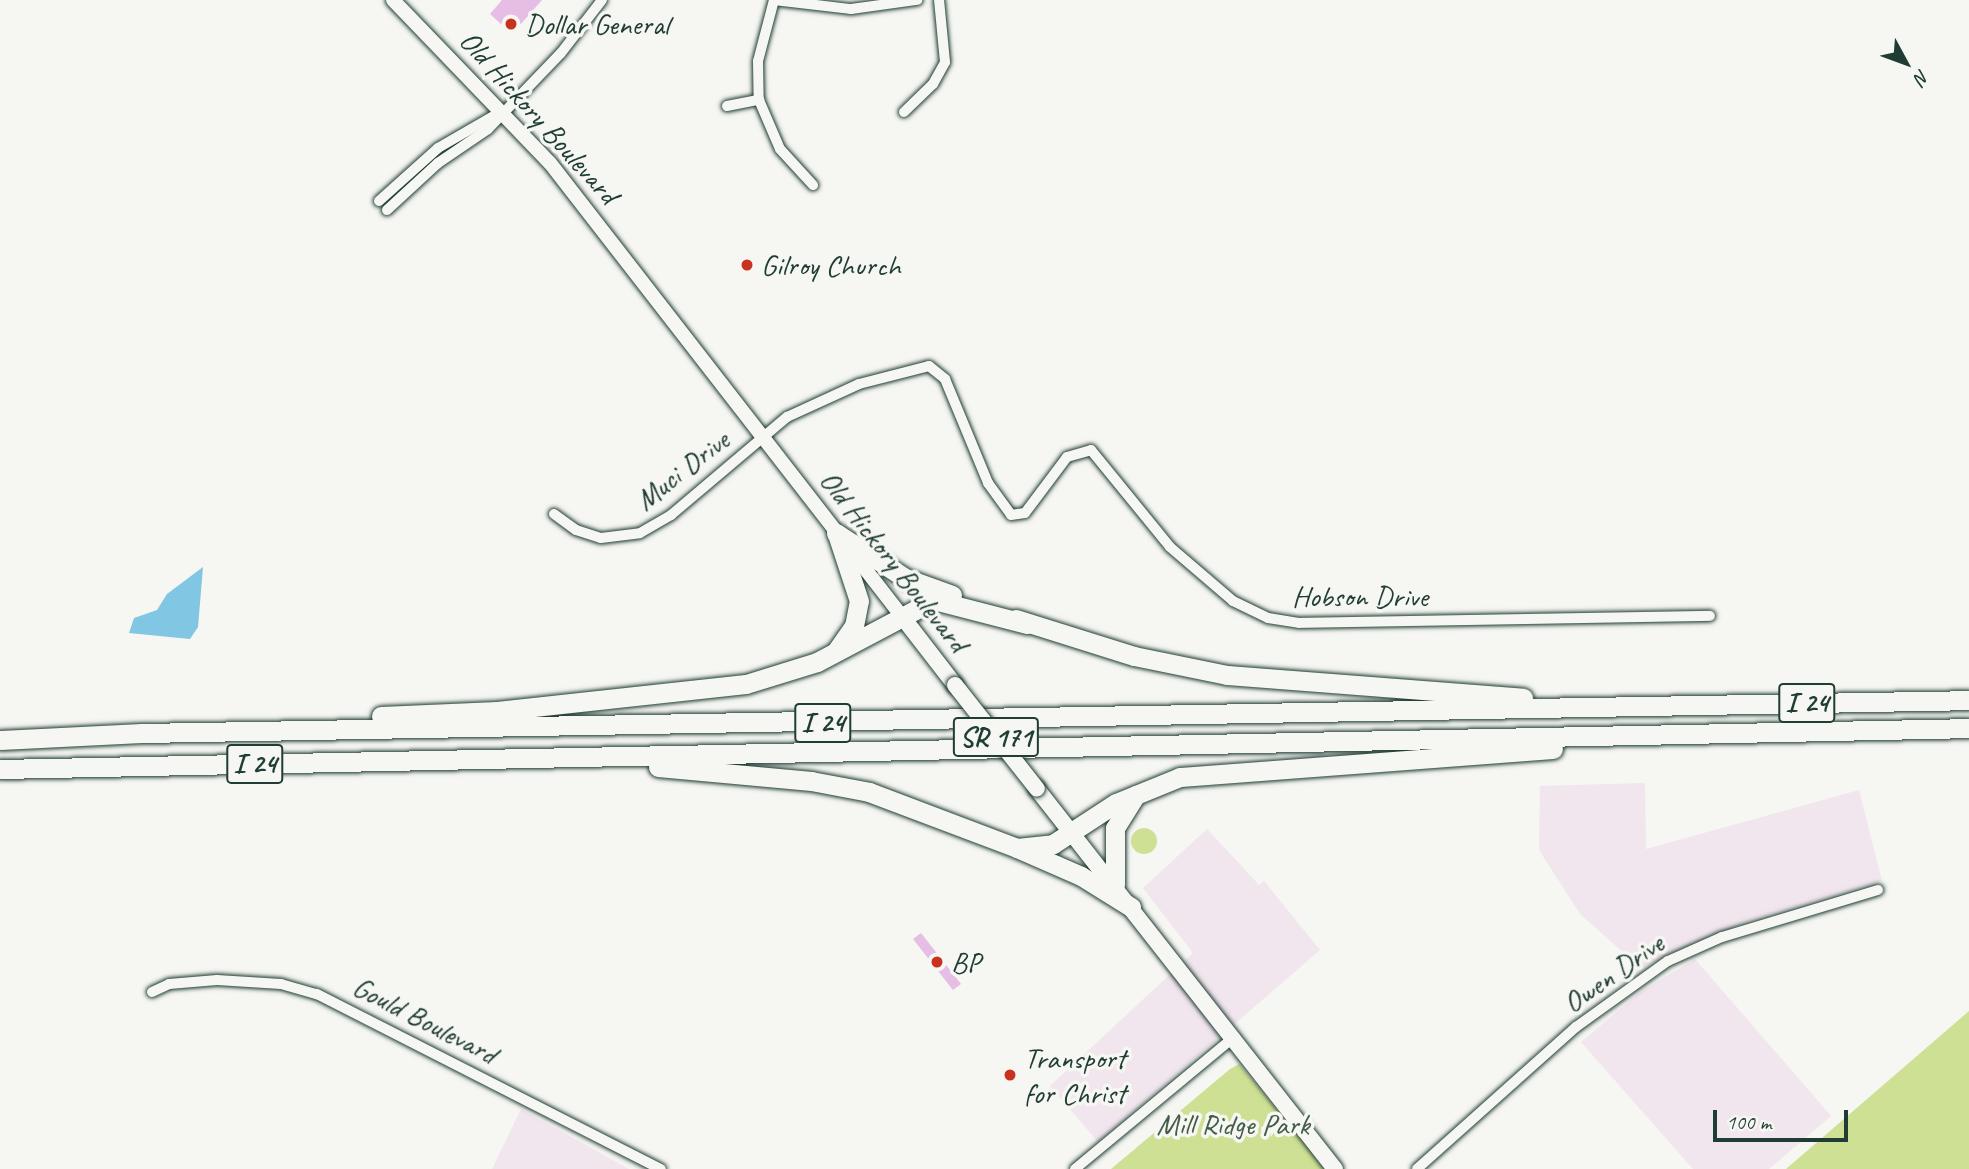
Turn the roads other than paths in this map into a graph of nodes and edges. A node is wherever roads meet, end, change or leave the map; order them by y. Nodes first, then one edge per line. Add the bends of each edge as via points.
1 (393, 0) edge
2 (602, 0) edge
3 (774, 0) edge
4 (917, 0) edge
5 (939, 0) edge
6 (759, 100) junction
7 (727, 106) dead end
8 (502, 111) junction
9 (904, 112) dead end
10 (813, 186) dead end
11 (383, 205) dead end
12 (762, 438) junction
13 (554, 514) dead end
14 (836, 533) junction
15 (1710, 616) dead end
16 (904, 619) junction
17 (1027, 624) junction
18 (827, 657) junction
19 (1969, 700) edge
20 (1646, 707) junction
21 (1969, 728) edge
22 (1806, 732) junction
23 (142, 733) junction
24 (0, 740) edge
25 (511, 758) junction
26 (0, 769) edge
27 (1146, 788) junction
28 (1072, 831) junction
29 (1017, 848) junction
30 (1115, 885) junction
31 (1878, 890) dead end
32 (1131, 907) junction
33 (152, 992) dead end
34 (1233, 1038) junction
35 (661, 1169) edge
36 (1075, 1169) edge
37 (1335, 1169) edge
38 (1417, 1169) edge

1 - 8 main road, Old Hickory Boulevard
2 - 8 street via 561,53
3 - 4 street via 851,9
3 - 6 street via 758,61
5 - 9 street via 945,62 933,84
6 - 7 street
6 - 10 street via 779,149
8 - 11 street via 438,148
8 - 12 main road, Old Hickory Boulevard via 580,200
12 - 13 street, Muci Drive via 671,515 640,533 601,538 576,530
12 - 14 main road, Old Hickory Boulevard
12 - 15 street, Hobson Drive via 787,417 836,392 910,367 933,366 955,399 994,495 1010,515 1025,513 1067,457 1079,450 1094,452 1165,542 1233,601 1268,618 1299,623
14 - 16 main road, Old Hickory Boulevard
14 - 17 highway via 905,578
14 - 18 highway via 858,586 859,609 848,638
16 - 17 highway via 938,600
16 - 18 highway
16 - 28 main road, Old Hickory Boulevard / SR 171, bridge
17 - 20 highway via 1133,656 1227,675
18 - 23 highway via 765,679 690,693 467,713 228,722
19 - 20 highway, I 24
20 - 23 highway, I 24
21 - 22 highway, I 24
22 - 25 highway, I 24
22 - 27 highway via 1217,772
23 - 24 highway, I 24
25 - 26 highway, I 24
25 - 29 highway via 811,781 869,792
27 - 28 highway
27 - 30 highway via 1125,807 1115,828
28 - 29 highway via 1043,848
28 - 30 main road, Old Hickory Boulevard / SR 171
29 - 32 highway via 1081,876
30 - 32 main road, Old Hickory Boulevard / SR 171
31 - 38 street, Owen Drive via 1722,937 1668,961 1576,1027
32 - 34 main road, Old Hickory Boulevard / SR 171
33 - 35 street, Gould Boulevard via 169,984 216,980 281,984 317,994
34 - 36 street
34 - 37 main road, Old Hickory Boulevard / SR 171

